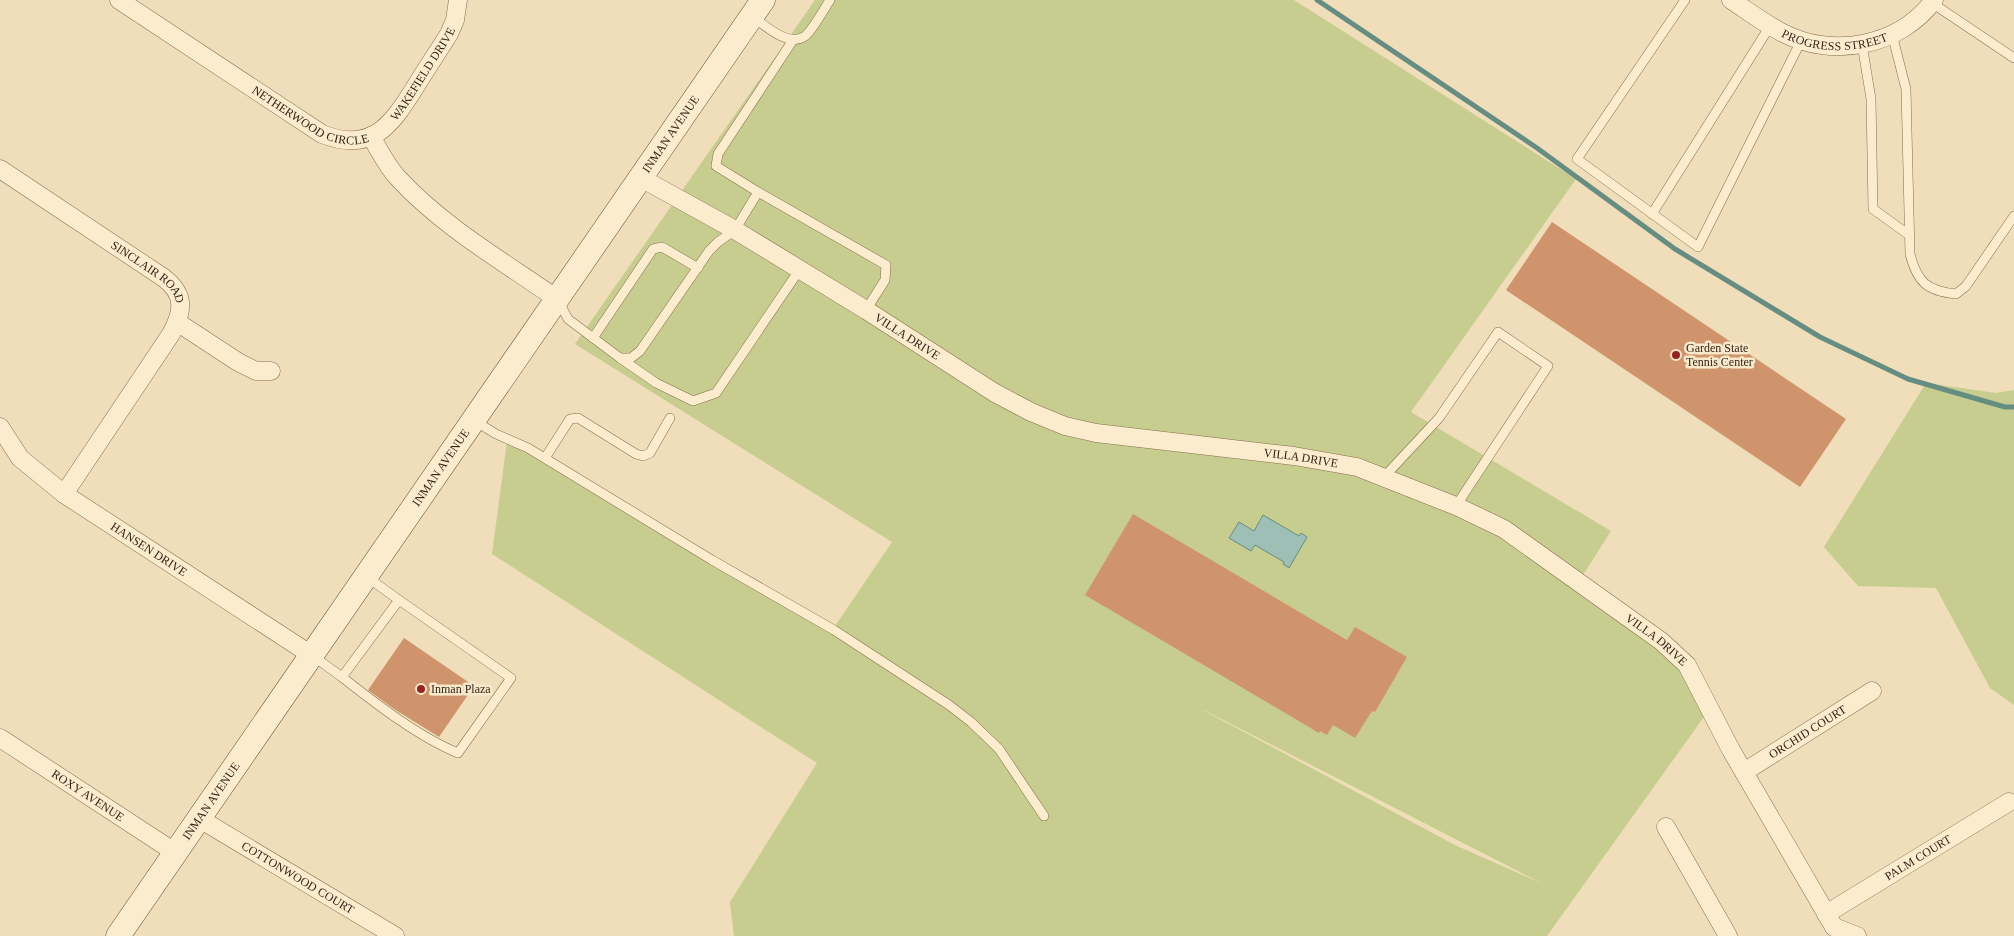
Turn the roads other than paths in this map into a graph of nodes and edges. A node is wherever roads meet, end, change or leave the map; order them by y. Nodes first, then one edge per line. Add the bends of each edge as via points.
1 (119, 0) edge
2 (458, 0) edge
3 (830, 0) edge
4 (1685, 0) edge
5 (1731, 0) edge
6 (1933, 1) edge
7 (758, 8) edge
8 (1770, 26) junction
9 (1892, 34) junction
10 (793, 40) junction
11 (1801, 41) junction
12 (1862, 44) junction
13 (2014, 58) edge
14 (370, 136) junction
15 (0, 169) edge
16 (642, 178) junction
17 (758, 192) junction
18 (1652, 214) junction
19 (2014, 216) edge
20 (735, 230) junction
21 (1909, 236) junction
22 (698, 268) junction
23 (800, 270) junction
24 (557, 299) junction
25 (866, 310) junction
26 (177, 322) junction
27 (593, 338) junction
28 (620, 358) junction
29 (271, 371) dead end
30 (670, 418) dead end
31 (475, 421) junction
32 (0, 427) edge
33 (545, 458) junction
34 (1384, 477) junction
35 (64, 494) junction
36 (1456, 506) junction
37 (367, 577) junction
38 (399, 600) junction
39 (313, 656) junction
40 (342, 677) junction
41 (1872, 691) dead end
42 (0, 738) edge
43 (1744, 772) junction
44 (2009, 802) dead end
45 (1044, 816) dead end
46 (200, 819) junction
47 (1666, 827) dead end
48 (176, 853) junction
49 (1827, 926) edge
50 (118, 936) edge
51 (396, 936) edge
52 (1728, 936) edge
53 (1858, 936) edge

1 - 14 street, NETHERWOOD CIRCLE via 322,134 352,140
2 - 14 street, WAKEFIELD DRIVE via 449,34 397,115 390,124
3 - 10 lane via 804,36
4 - 18 lane via 1577,159
5 - 8 street, PROGRESS STREET
6 - 9 street, PROGRESS STREET via 1904,28
6 - 13 lane
7 - 10 lane via 776,34
7 - 16 main road, INMAN AVENUE
8 - 11 street, PROGRESS STREET
8 - 18 lane
9 - 12 street, PROGRESS STREET
9 - 21 lane via 1906,89
10 - 17 lane via 718,154 716,166
11 - 12 street, PROGRESS STREET via 1832,47
11 - 18 lane via 1698,247
12 - 21 lane via 1871,99 1873,210
14 - 24 street, NETHERWOOD CIRCLE via 397,178 423,201
15 - 26 street, SINCLAIR ROAD via 171,283 180,302
16 - 20 street, VILLA DRIVE
16 - 24 main road, INMAN AVENUE
17 - 20 lane
17 - 25 lane via 886,264 885,280
19 - 21 lane via 1966,286 1956,294 1939,292 1919,278 1910,254
20 - 22 lane via 718,242
20 - 23 street, VILLA DRIVE
22 - 27 lane via 662,247 653,249
22 - 28 lane via 640,351 631,358
23 - 25 street, VILLA DRIVE
23 - 28 lane via 716,393 693,401 656,383
24 - 27 lane via 568,319
24 - 31 main road, INMAN AVENUE
25 - 34 street, VILLA DRIVE via 995,393 1065,426 1096,433 1327,460
26 - 29 street via 238,362 256,371
26 - 35 street, SINCLAIR ROAD
27 - 28 lane
30 - 33 lane via 650,452 643,456 578,418 570,420
31 - 33 lane
31 - 37 main road, INMAN AVENUE
32 - 35 street, HANSEN DRIVE via 20,458
33 - 45 lane via 834,630 949,705 999,749
34 - 36 street, VILLA DRIVE
34 - 36 lane via 1439,418 1498,332 1548,366
35 - 39 street, HANSEN DRIVE
36 - 43 street, VILLA DRIVE via 1504,530 1661,641 1687,665
37 - 38 lane
37 - 39 main road, INMAN AVENUE
38 - 40 lane
38 - 40 lane via 511,678 458,753 430,739
39 - 40 lane
39 - 46 main road, INMAN AVENUE
41 - 43 street, ORCHID COURT
42 - 48 street, ROXY AVENUE
43 - 49 street, VILLA DRIVE
44 - 49 street, PALM COURT
46 - 48 main road, INMAN AVENUE
46 - 51 street, COTTONWOOD COURT
47 - 52 street
48 - 50 main road, INMAN AVENUE
49 - 53 street

